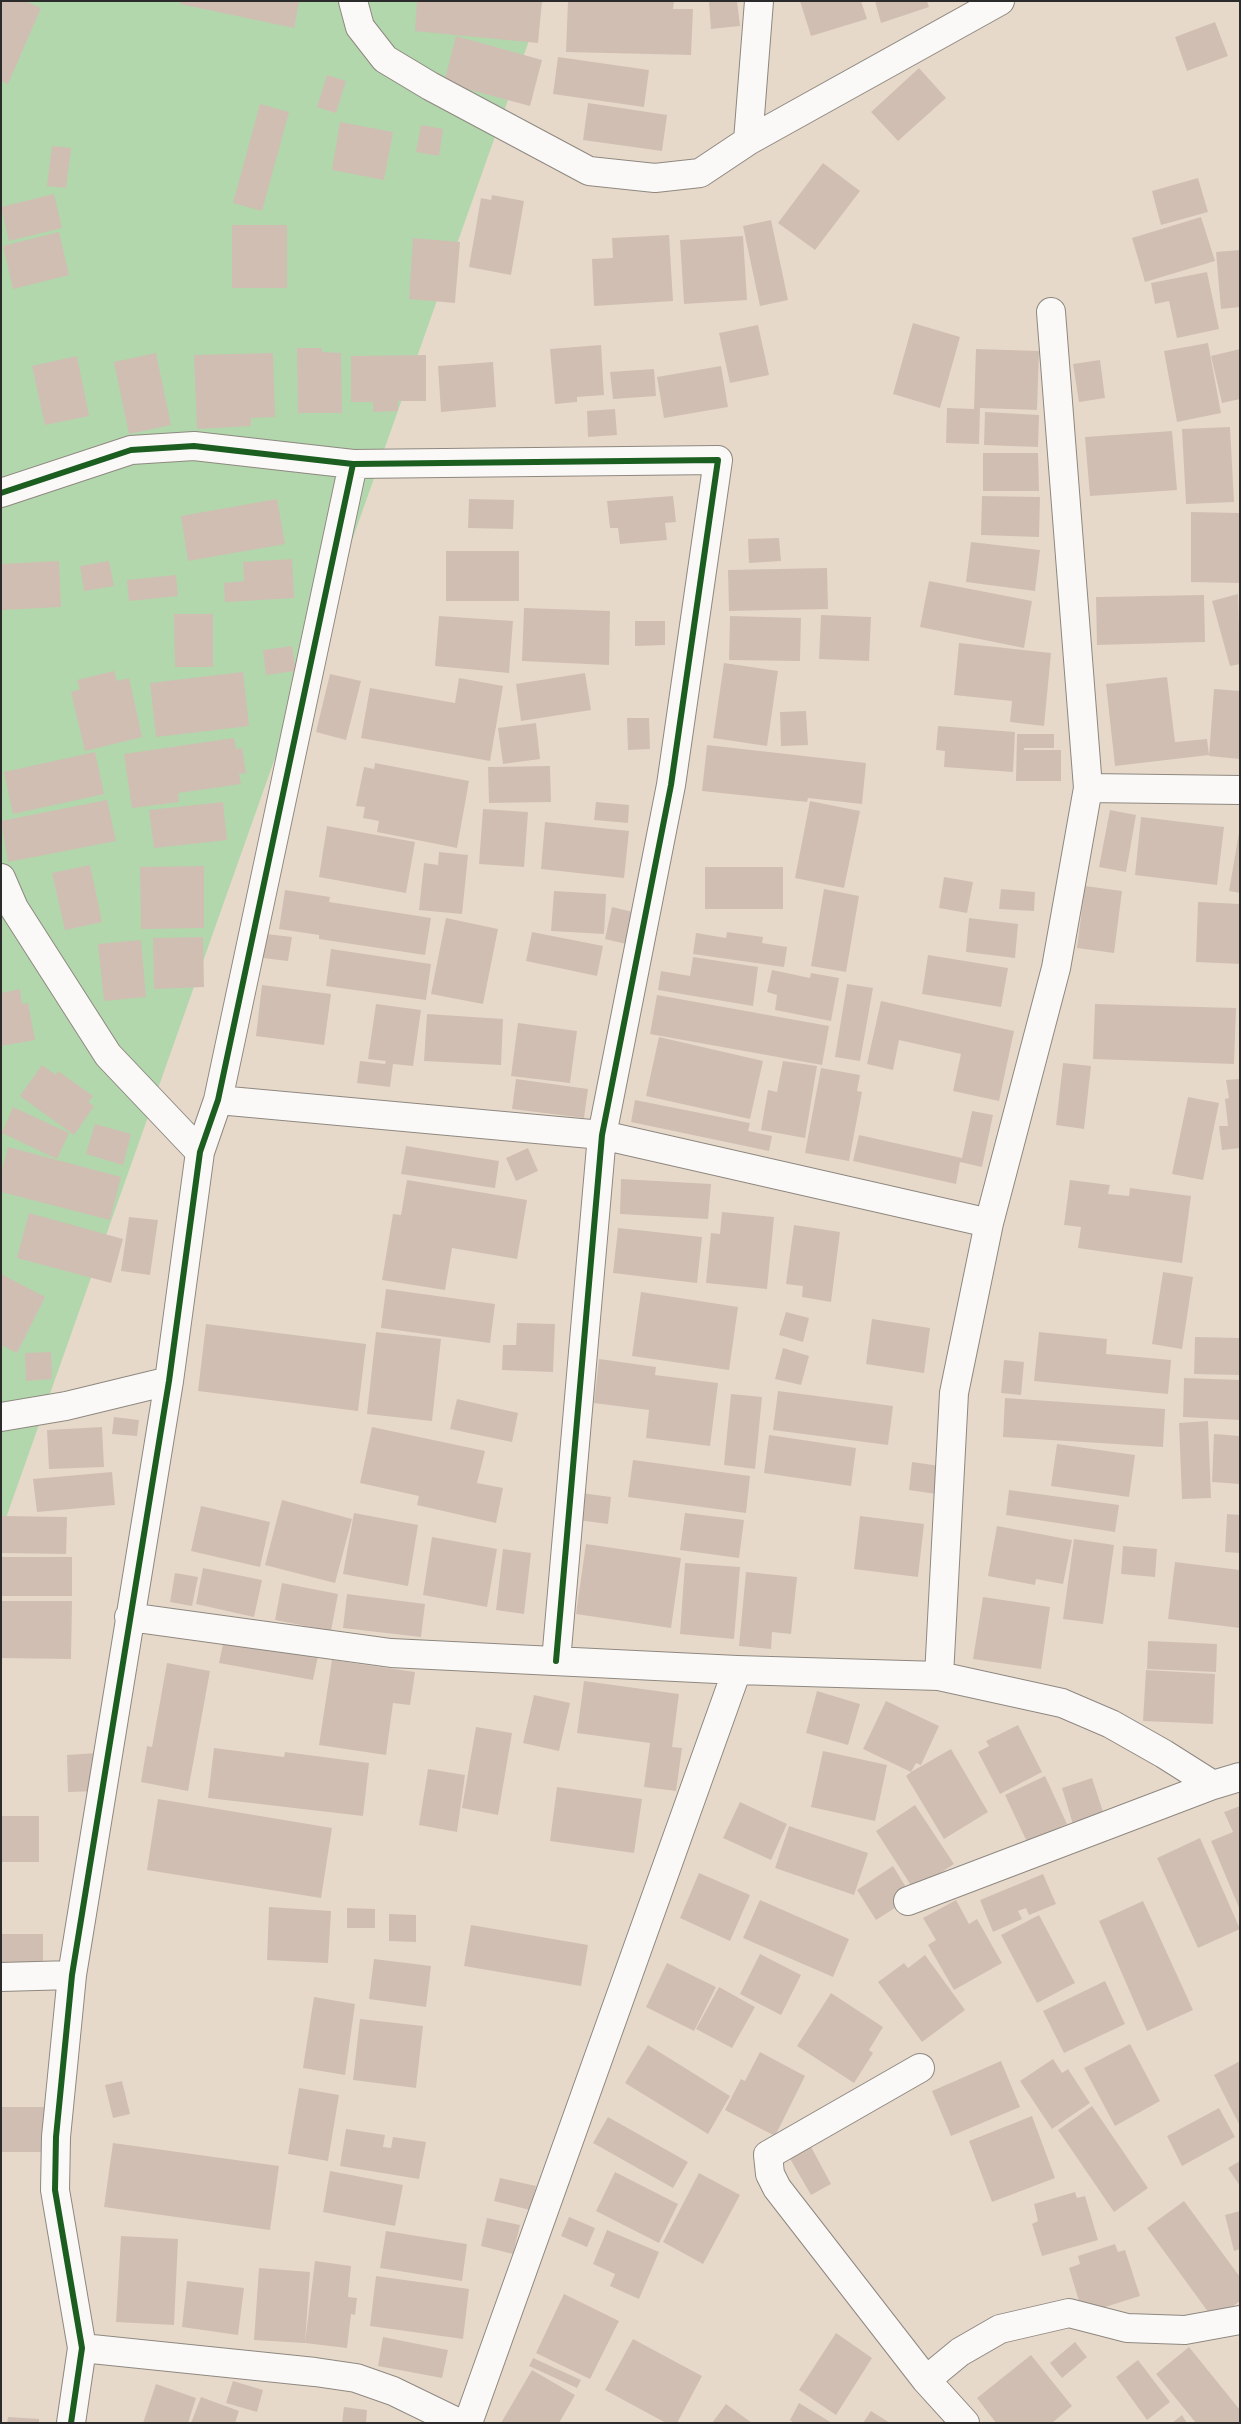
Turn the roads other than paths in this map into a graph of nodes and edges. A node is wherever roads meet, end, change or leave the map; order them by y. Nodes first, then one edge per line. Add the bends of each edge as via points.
1 (353, 1) edge
2 (758, 1) edge
3 (1000, 1) edge
4 (748, 141) junction
5 (1051, 312) dead end
6 (353, 464) junction
7 (1, 493) edge
8 (1088, 788) junction
9 (1240, 790) edge
10 (1, 878) edge
11 (218, 1100) junction
12 (602, 1135) junction
13 (200, 1152) junction
14 (989, 1223) junction
15 (169, 1381) junction
16 (1, 1417) edge
17 (129, 1617) junction
18 (556, 1661) junction
19 (738, 1670) junction
20 (939, 1676) junction
21 (1240, 1777) edge
22 (1213, 1785) junction
23 (908, 1901) dead end
24 (72, 1975) junction
25 (1, 1977) edge
26 (920, 2068) dead end
27 (1240, 2320) edge
28 (82, 2348) junction
29 (926, 2380) junction
30 (71, 2423) edge
31 (459, 2423) edge
32 (468, 2423) edge
33 (965, 2423) edge

1 - 4 street via 360,27 385,59 589,171 655,178 700,174
2 - 4 street
3 - 4 street
5 - 8 street
6 - 7 street via 194,446 131,450
6 - 11 street
6 - 12 street via 718,460 671,785
8 - 9 street
8 - 14 street via 1056,968
10 - 13 street via 14,908 108,1055
11 - 12 street
11 - 13 street
12 - 14 street
12 - 18 street
13 - 15 street
14 - 20 street via 954,1393
15 - 16 street via 66,1406
15 - 17 street
17 - 18 street via 391,1652
17 - 24 street
18 - 19 street
19 - 20 street
19 - 32 street
20 - 22 street via 1062,1704 1111,1724
21 - 22 street
22 - 23 street
24 - 25 street
24 - 28 street via 56,2137 55,2190
26 - 29 street via 768,2155 770,2174 777,2188
27 - 29 street via 1185,2330 1127,2328 1069,2313 1000,2329 960,2352
28 - 30 street
28 - 31 street via 356,2378 393,2391
29 - 33 street

